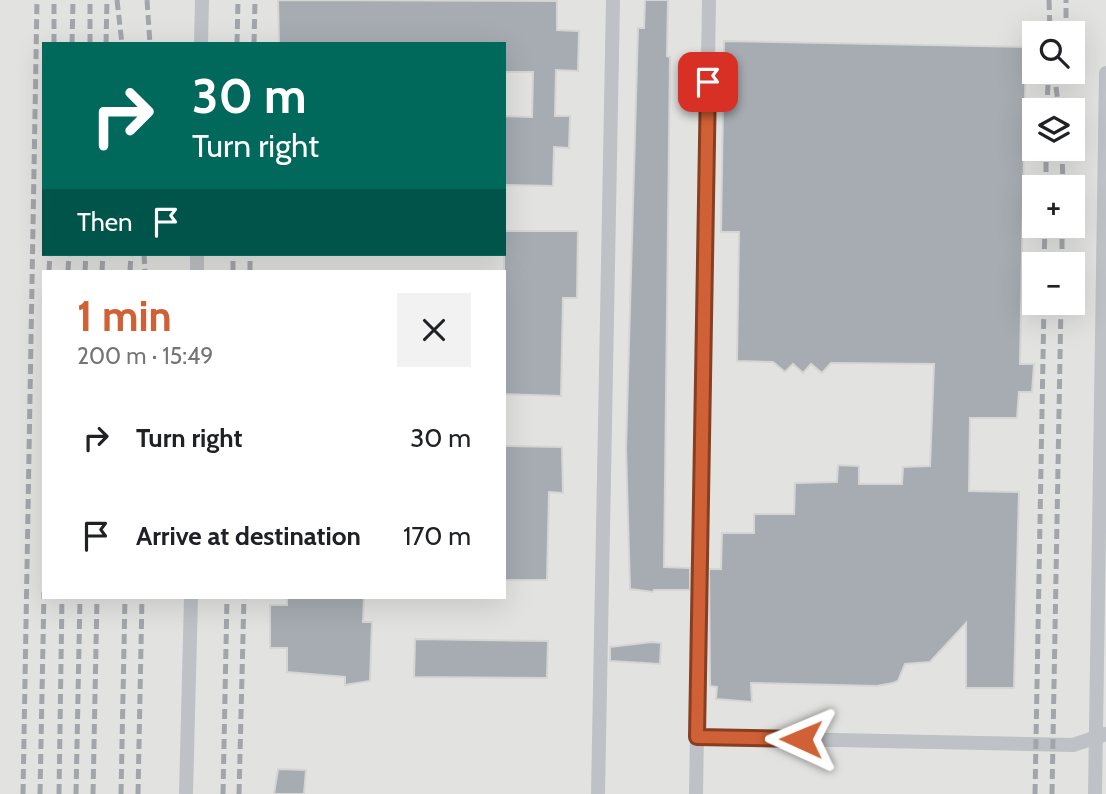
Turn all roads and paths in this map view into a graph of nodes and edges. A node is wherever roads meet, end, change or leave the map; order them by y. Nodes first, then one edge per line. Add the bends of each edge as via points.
1 (202, 0) edge
2 (613, 0) edge
3 (709, 0) edge
4 (201, 42) edge
5 (1106, 73) edge
6 (191, 599) edge
7 (1101, 735) edge
8 (697, 737) junction
9 (186, 794) edge
10 (598, 794) edge
11 (696, 794) edge
12 (1095, 794) edge

1 - 4 lane
2 - 10 lane
3 - 8 lane
5 - 7 lane
6 - 9 lane
7 - 8 lane via 1073,745
7 - 12 lane
8 - 11 lane

